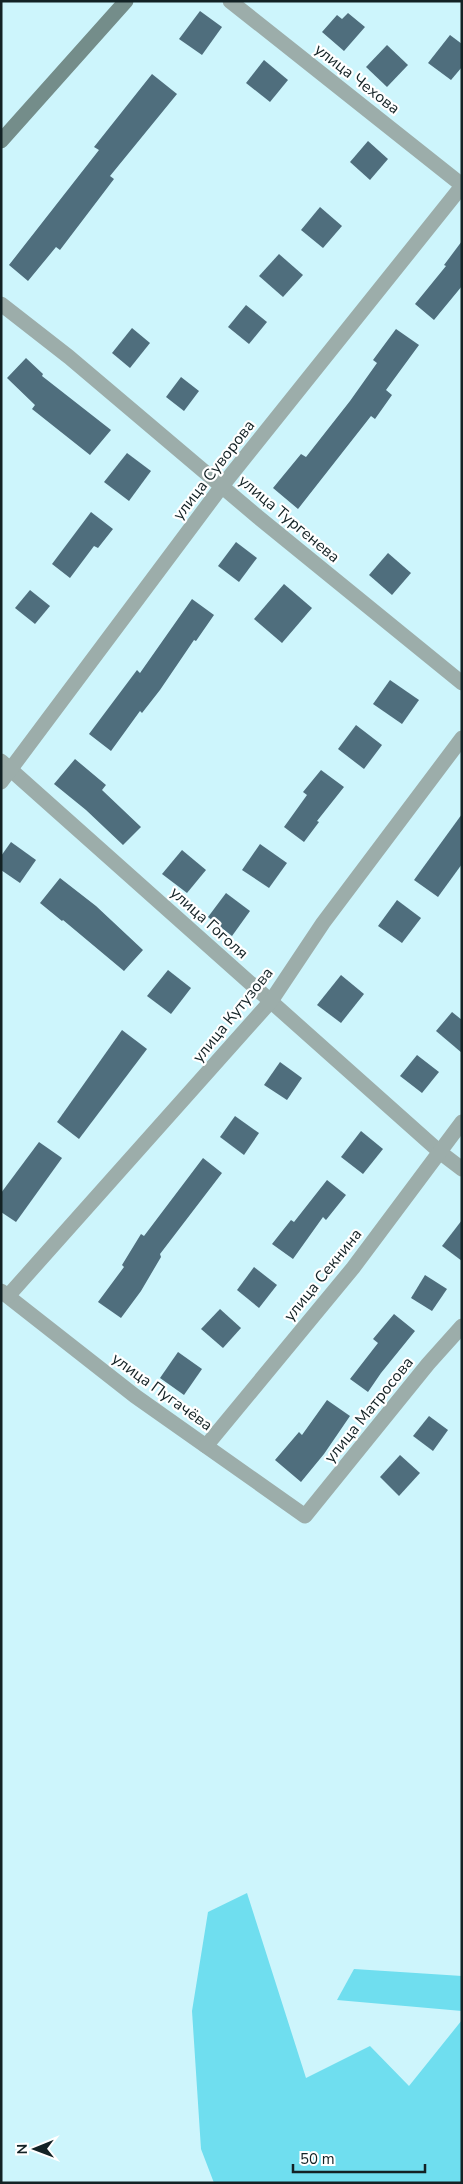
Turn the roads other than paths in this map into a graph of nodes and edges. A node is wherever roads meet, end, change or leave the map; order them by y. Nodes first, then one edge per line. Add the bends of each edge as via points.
1 (126, 1) edge
2 (230, 1) edge
3 (1, 140) edge
4 (462, 185) edge
5 (1, 304) edge
6 (222, 486) junction
7 (462, 683) edge
8 (462, 738) edge
9 (6, 765) edge
10 (1, 782) edge
11 (271, 1001) junction
12 (462, 1122) edge
13 (441, 1153) junction
14 (462, 1169) edge
15 (5, 1293) edge
16 (462, 1326) edge
17 (206, 1446) junction
18 (305, 1516) joint

1 - 3 main road
2 - 4 street, улица Чехова
4 - 6 street, улица Суворова
5 - 6 street, улица Тургенева
6 - 7 street, улица Тургенева
6 - 9 street, улица Суворова
8 - 11 street, улица Кутузова via 323,924
9 - 10 street, улица Суворова
9 - 11 street, улица Гоголя
11 - 13 street, улица Гоголя
11 - 15 street, улица Кутузова
12 - 13 street, улица Секнина
13 - 14 street, улица Гоголя
13 - 17 street, улица Секнина via 353,1268
15 - 17 street, улица Пугачёва via 135,1396
16 - 18 street, улица Матросова
17 - 18 street, улица Пугачёва

